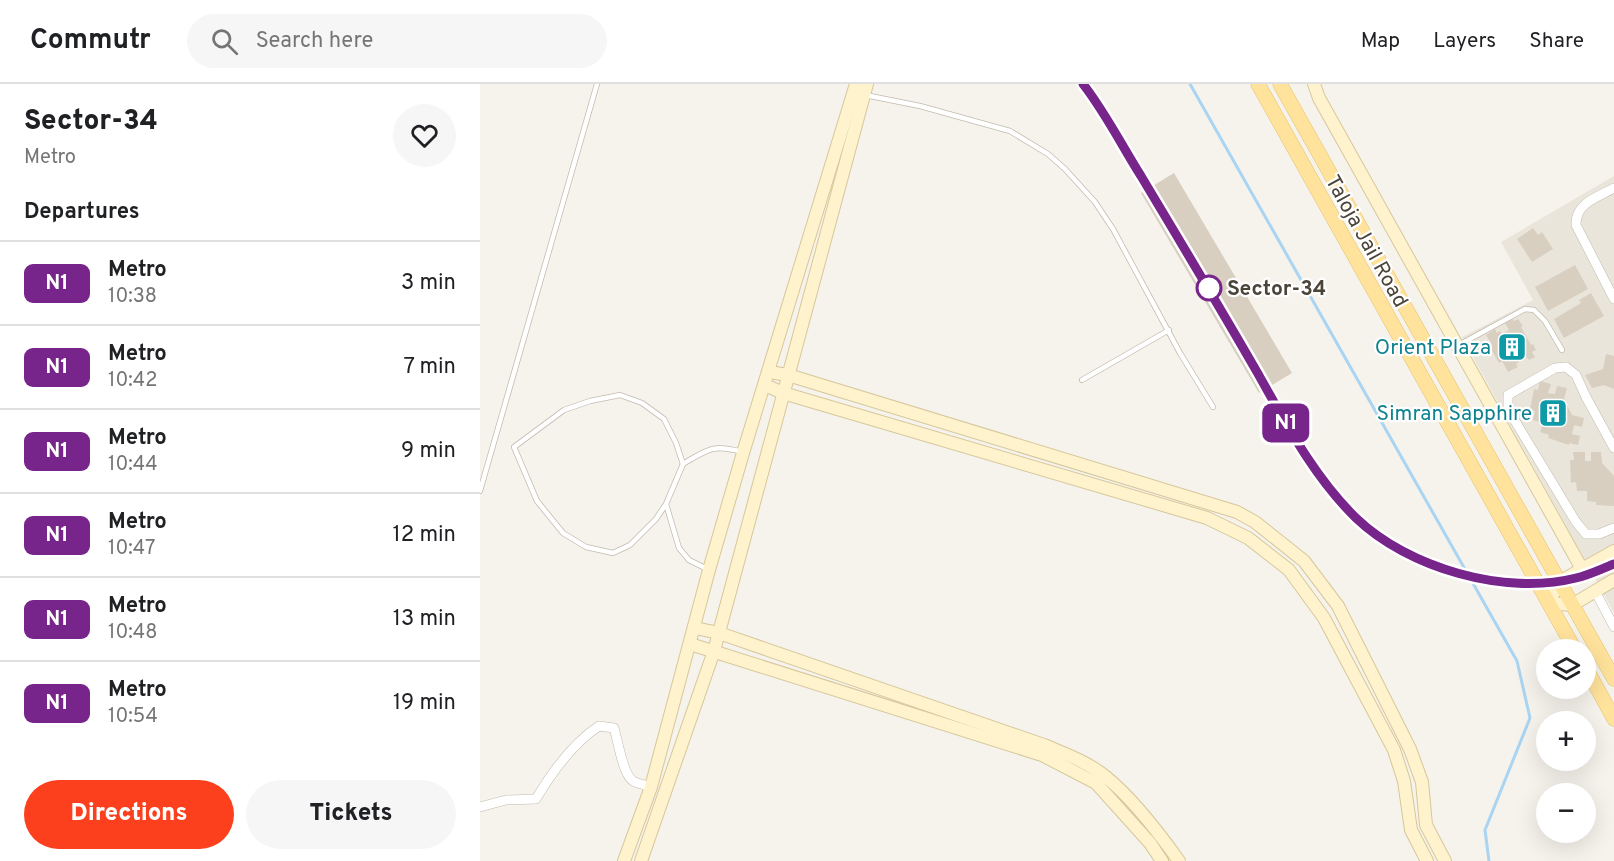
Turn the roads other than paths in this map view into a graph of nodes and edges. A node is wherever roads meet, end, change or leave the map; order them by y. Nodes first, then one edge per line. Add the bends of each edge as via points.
1 (597, 84) edge
2 (1258, 84) edge
3 (1280, 84) edge
4 (1314, 84) edge
5 (861, 88) edge
6 (1614, 188) edge
7 (1614, 299) edge
8 (1169, 330) junction
9 (1457, 346) junction
10 (1562, 350) dead end
11 (769, 372) junction
12 (788, 375) junction
13 (1082, 380) dead end
14 (765, 385) junction
15 (783, 393) junction
16 (1213, 407) dead end
17 (1612, 441) edge
18 (744, 453) junction
19 (683, 464) junction
20 (480, 491) edge
21 (666, 504) junction
22 (1614, 528) edge
23 (1614, 551) edge
24 (1582, 569) junction
25 (709, 570) junction
26 (1614, 580) edge
27 (1559, 582) junction
28 (1595, 591) junction
29 (1549, 603) junction
30 (1572, 605) junction
31 (1614, 627) edge
32 (695, 628) junction
33 (719, 633) junction
34 (1569, 639) edge
35 (690, 644) junction
36 (714, 651) junction
37 (1614, 679) edge
38 (1596, 686) edge
39 (1614, 719) edge
40 (651, 787) junction
41 (480, 807) edge
42 (624, 861) edge
43 (641, 861) edge
44 (1162, 861) edge
45 (1179, 861) edge
46 (1427, 861) edge
47 (1445, 861) edge

1 - 20 lane
2 - 29 main road, Taloja Jail Road
3 - 27 main road, Taloja Jail Road
4 - 9 street
5 - 8 lane via 1010,131 1048,154 1095,202
5 - 11 street
5 - 12 street
6 - 7 street via 1583,205 1575,220
8 - 13 lane
8 - 16 lane
9 - 10 lane via 1525,309 1534,310 1545,321
9 - 24 street
11 - 12 street
11 - 14 street
12 - 15 street
12 - 47 street via 1237,512 1256,522 1304,561 1338,606 1410,749 1422,782 1426,825
14 - 15 street
14 - 18 street
15 - 33 street
15 - 46 street via 1207,518 1248,538 1289,570 1324,618 1394,750 1404,781 1411,830
17 - 22 street via 1576,375 1566,367 1555,368 1508,395 1515,421 1576,522 1586,534
18 - 19 lane via 724,447 708,449
18 - 25 street
19 - 21 lane
19 - 21 lane via 663,419 642,403 620,395 564,410 514,447 537,501 563,533 586,547 613,553 630,545
21 - 25 lane via 679,548 689,560
23 - 24 street
24 - 27 street
25 - 32 street
26 - 28 street
27 - 29 street
27 - 30 main road, Taloja Jail Road
28 - 30 street
28 - 31 street
29 - 30 street
29 - 34 main road, Taloja Jail Road
30 - 37 main road, Taloja Jail Road
32 - 33 street
32 - 35 street
33 - 36 street
33 - 45 street via 1077,759 1106,776
35 - 36 street
35 - 40 street
36 - 43 street
36 - 44 street via 1042,755 1096,783
38 - 39 main road
40 - 41 street via 631,780 623,766 614,728 599,726 587,734 536,799 506,800
40 - 42 street

